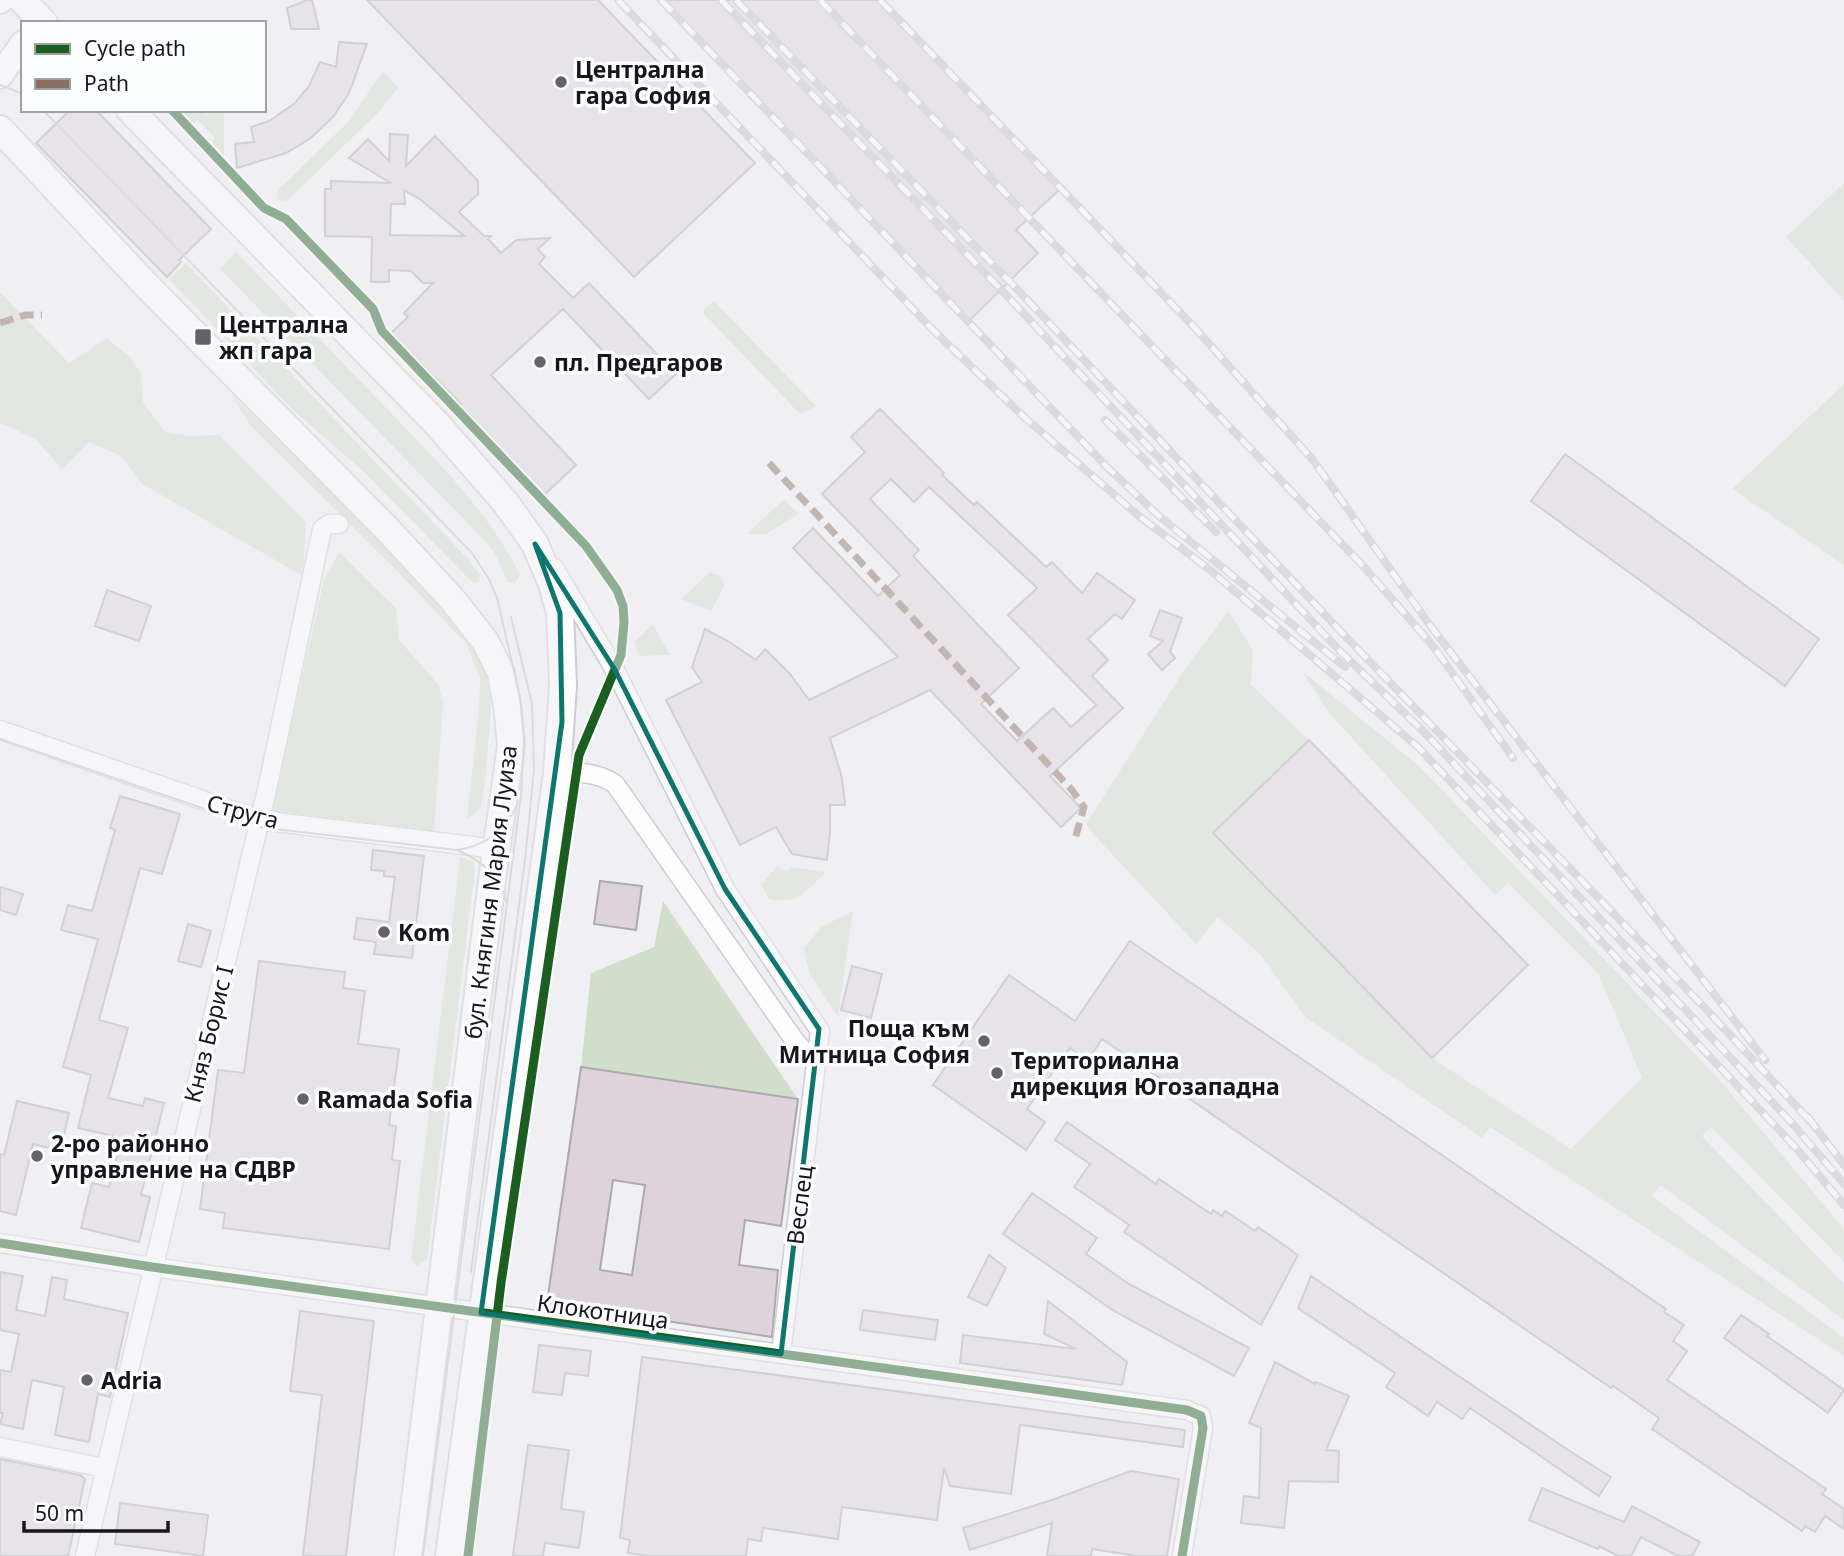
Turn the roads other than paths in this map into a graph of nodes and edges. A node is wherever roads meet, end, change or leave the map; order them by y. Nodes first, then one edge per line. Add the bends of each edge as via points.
1 (22, 0) edge
2 (41, 21) edge
3 (21, 47) edge
4 (0, 76) edge
5 (132, 112) edge
6 (0, 128) edge
7 (339, 524) dead end
8 (535, 544) junction
9 (0, 730) edge
10 (557, 773) junction
11 (260, 820) junction
12 (496, 849) junction
13 (817, 1056) junction
14 (0, 1243) edge
15 (152, 1267) junction
16 (439, 1306) junction
17 (481, 1313) junction
18 (781, 1354) junction
19 (0, 1447) edge
20 (105, 1468) junction
21 (85, 1556) edge
22 (408, 1556) edge
23 (449, 1556) edge
24 (1182, 1556) edge

1 - 2 main road
3 - 4 main road
5 - 8 main road, бул. Княгиня Мария Луиза via 437,424
6 - 12 main road, бул. Княгиня Мария Луиза via 470,619 501,673 508,712 511,746
7 - 11 street, Княз Борис I via 322,529
8 - 10 main road, бул. Княгиня Мария Луиза via 560,614 563,686
8 - 13 street, Веслец via 562,579 615,670 725,889 819,1029
9 - 11 street, Струга
10 - 13 street via 595,774 615,784 795,1041 806,1053
10 - 17 main road, бул. Княгиня Мария Луиза
11 - 12 street, Струга
11 - 15 street, Княз Борис I
12 - 16 main road, бул. Княгиня Мария Луиза
13 - 18 street, Веслец
14 - 15 street, Клокотница
15 - 16 street, Клокотница
15 - 20 street, Княз Борис I
16 - 17 street, Клокотница
16 - 22 main road, бул. Княгиня Мария Луиза
17 - 18 street, Клокотница
17 - 23 main road, бул. Княгиня Мария Луиза
18 - 24 street, Клокотница via 1187,1410 1201,1416
19 - 20 street
20 - 21 street, Княз Борис I

